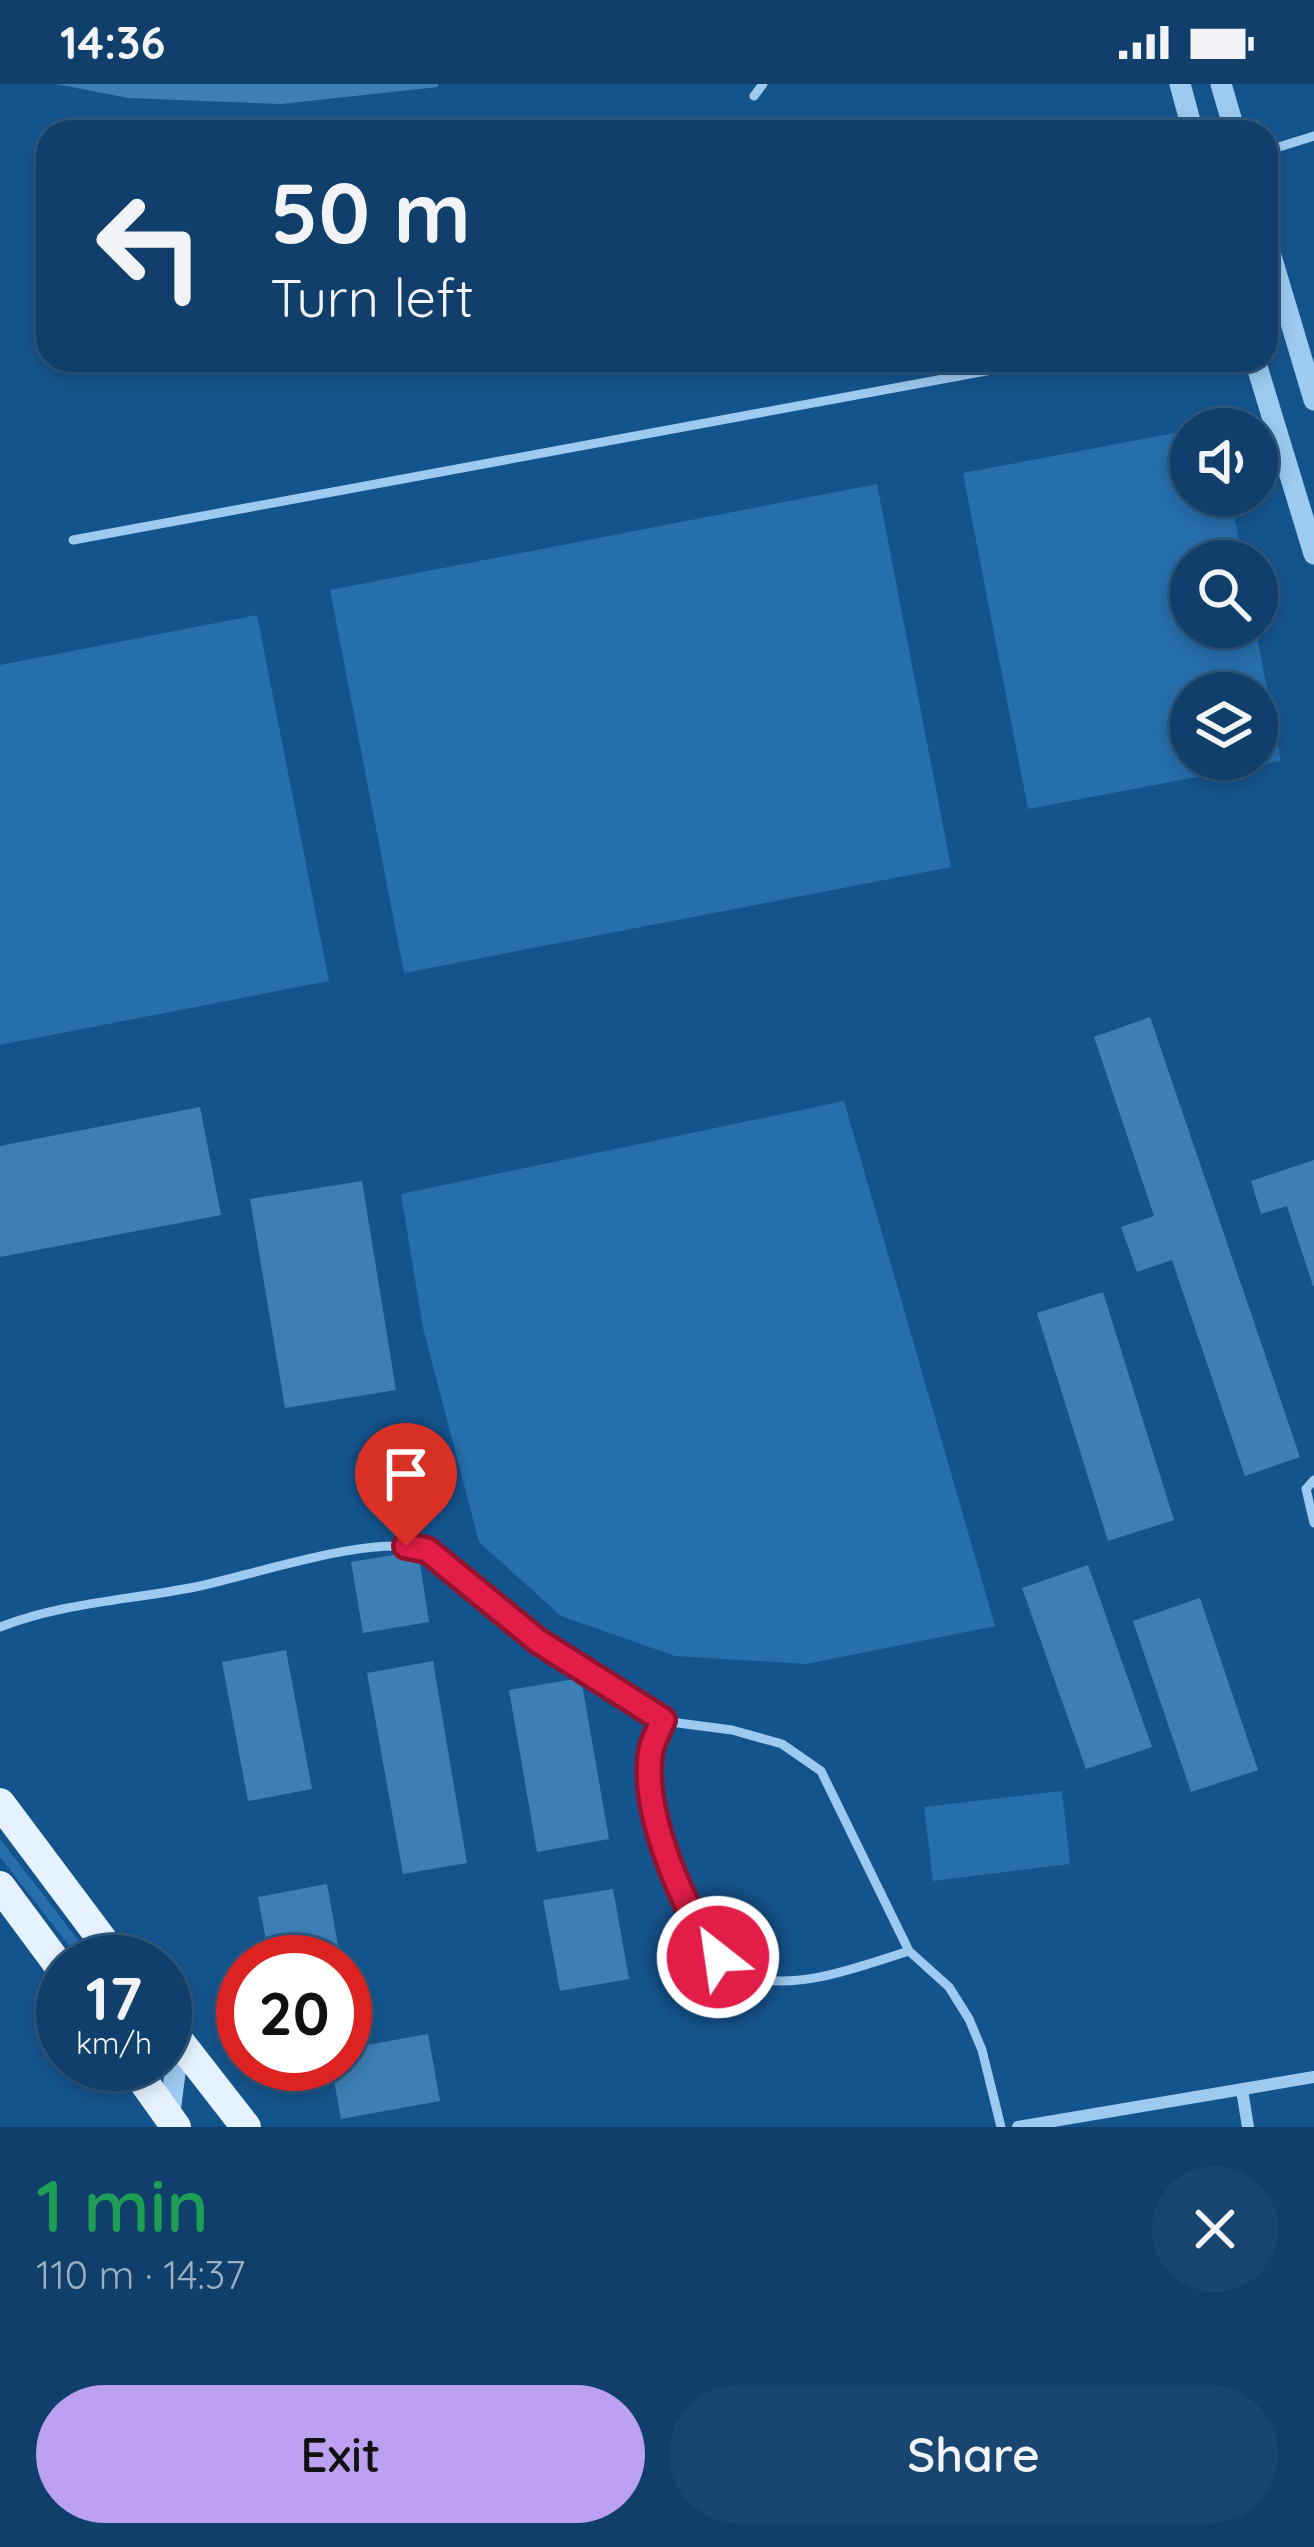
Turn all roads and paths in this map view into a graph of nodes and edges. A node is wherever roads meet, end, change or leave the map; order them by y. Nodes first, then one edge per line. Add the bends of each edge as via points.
1 (763, 84) edge
2 (1180, 84) edge
3 (1221, 84) edge
4 (754, 95) dead end
5 (1189, 120) edge
6 (1232, 120) edge
7 (1314, 136) edge
8 (1278, 147) edge
9 (1278, 320) edge
10 (981, 372) edge
11 (1259, 372) edge
12 (1314, 400) edge
13 (73, 540) dead end
14 (1314, 554) edge
15 (1314, 1480) edge
16 (1314, 1523) edge
17 (0, 1627) edge
18 (663, 1720) junction
19 (0, 1803) edge
20 (0, 1886) edge
21 (36, 1935) edge
22 (99, 1935) edge
23 (909, 1951) junction
24 (192, 2058) edge
25 (1314, 2077) edge
26 (1242, 2090) junction
27 (149, 2091) edge
28 (172, 2091) edge
29 (172, 2123) edge
30 (246, 2127) edge
31 (1001, 2127) edge
32 (1018, 2127) edge
33 (1248, 2127) edge

1 - 4 lane
2 - 5 street
3 - 6 street
7 - 8 lane
9 - 12 street
10 - 13 lane
11 - 14 street
15 - 16 lane via 1306,1489
17 - 18 lane via 45,1610 419,1547 538,1641
18 - 23 lane via 782,1744 820,1771
18 - 23 lane via 650,1749 654,1808 676,1877 718,1957 742,1975 794,1979
19 - 22 main road
20 - 21 main road
23 - 31 lane via 949,1987 969,2019
24 - 30 main road
25 - 26 street
26 - 32 street
26 - 33 street
27 - 29 main road
28 - 29 street

